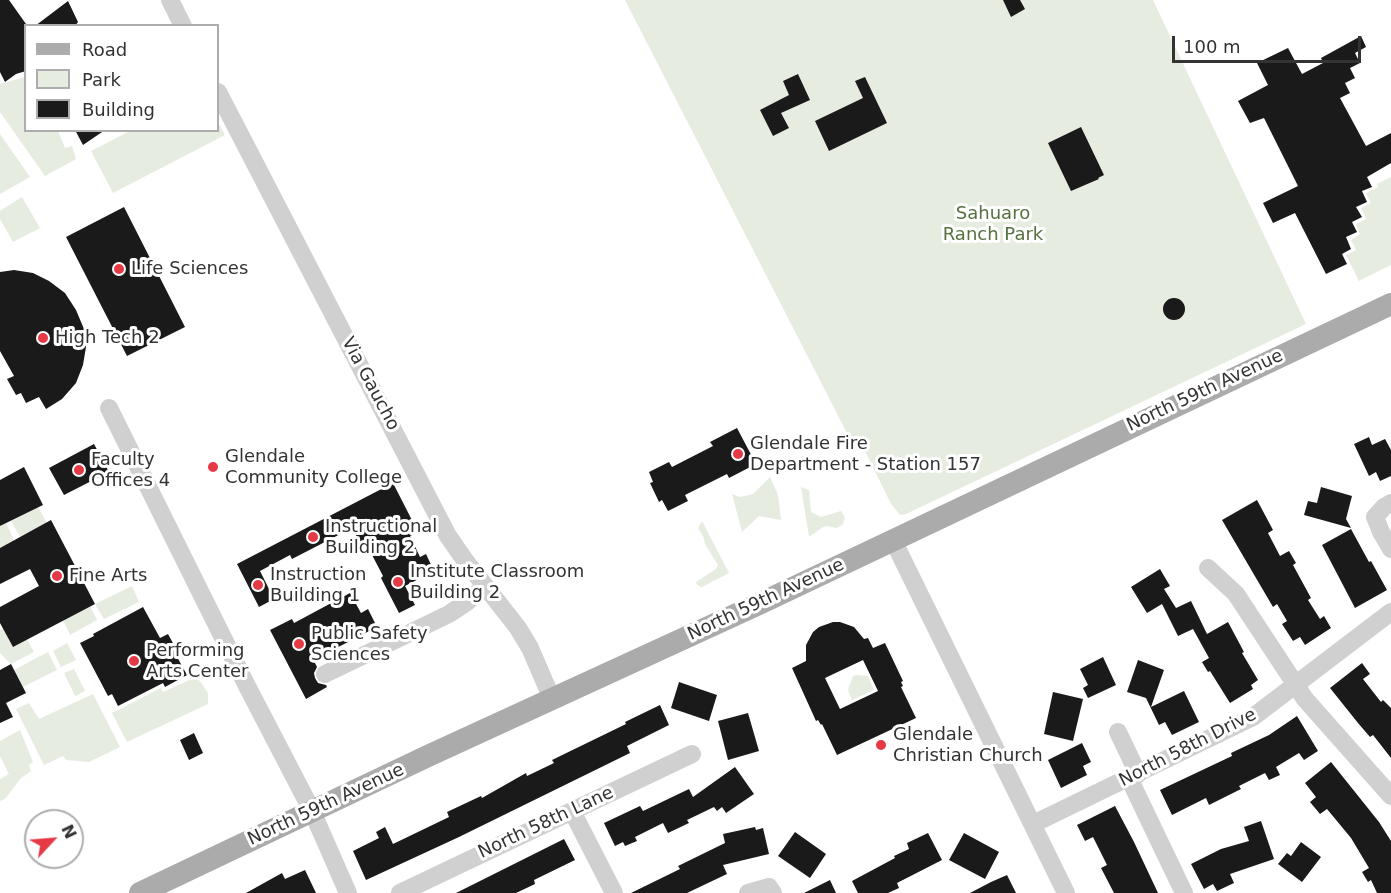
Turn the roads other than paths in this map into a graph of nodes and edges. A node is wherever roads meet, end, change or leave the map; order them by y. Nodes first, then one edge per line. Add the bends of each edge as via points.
1 (170, 0) edge
2 (182, 24) edge
3 (219, 94) edge
4 (1391, 304) edge
5 (109, 408) dead end
6 (1391, 503) edge
7 (893, 540) junction
8 (1391, 549) edge
9 (1208, 568) dead end
10 (485, 586) junction
11 (1391, 612) edge
12 (325, 674) dead end
13 (1296, 686) junction
14 (552, 699) junction
15 (1118, 732) dead end
16 (692, 754) dead end
17 (1134, 776) junction
18 (1391, 796) edge
19 (572, 811) junction
20 (312, 812) junction
21 (1033, 824) junction
22 (771, 890) edge
23 (140, 893) edge
24 (348, 893) edge
25 (400, 893) edge
26 (614, 893) edge
27 (748, 893) edge
28 (1066, 893) edge
29 (1184, 893) edge

1 - 2 street
3 - 10 street, Via Gaucho via 448,536
4 - 7 main road, North 59th Avenue
5 - 20 street
6 - 8 street via 1375,517
7 - 14 main road, North 59th Avenue
7 - 21 street
9 - 13 street via 1236,594
10 - 12 street via 449,614
10 - 14 street, Via Gaucho via 530,648
11 - 13 street, North 58th Drive
13 - 17 street, North 58th Drive via 1253,717
13 - 18 street
14 - 20 main road, North 59th Avenue
15 - 17 street
16 - 19 street, North 58th Lane
17 - 21 street, North 58th Drive
17 - 29 street
19 - 25 street, North 58th Lane
19 - 26 street
20 - 23 main road, North 59th Avenue
20 - 24 street
21 - 28 street
22 - 27 street

